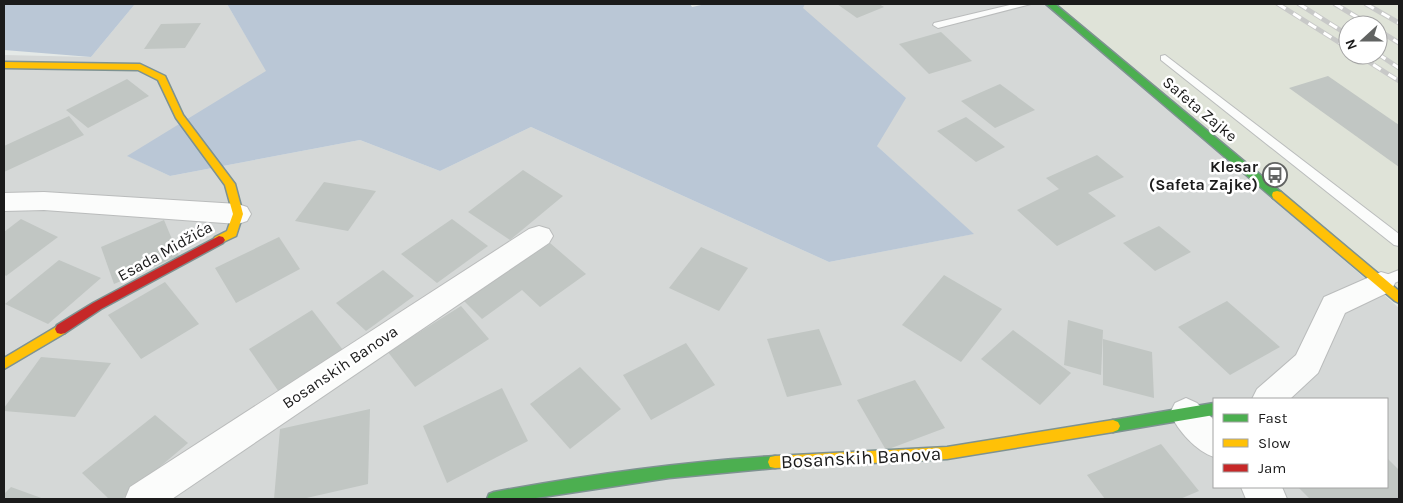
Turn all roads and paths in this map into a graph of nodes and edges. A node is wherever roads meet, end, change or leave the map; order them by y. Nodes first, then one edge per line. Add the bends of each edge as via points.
1 (1026, 4) edge
2 (1050, 4) edge
3 (938, 25) dead end
4 (1165, 58) dead end
5 (4, 65) edge
6 (4, 202) edge
7 (238, 214) junction
8 (539, 236) dead end
9 (1399, 241) edge
10 (1393, 285) edge
11 (4, 364) edge
12 (1269, 398) edge
13 (1200, 411) edge
14 (1213, 440) edge
15 (1259, 488) edge
16 (142, 499) edge
17 (494, 499) edge
18 (1270, 499) edge

1 - 3 lane
2 - 10 street, Safeta Zajke
4 - 9 lane
5 - 7 street via 140,67 162,78 179,116 230,184
6 - 7 street via 44,201
7 - 11 street, Esada Midžića via 232,233 97,306
8 - 16 street, Bosanskih Banova
10 - 12 street via 1334,305 1307,364
13 - 14 street, Bosanskih Banova
13 - 17 street, Bosanskih Banova via 947,454 708,466
15 - 18 street

